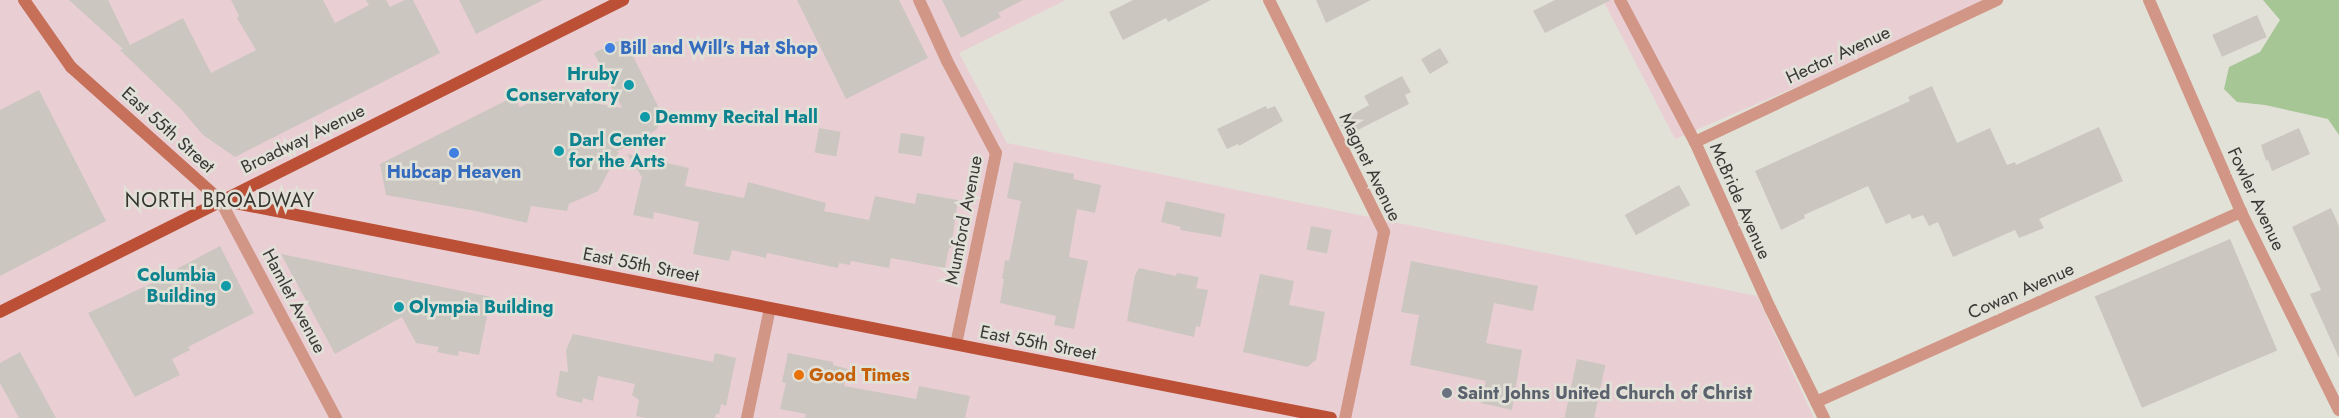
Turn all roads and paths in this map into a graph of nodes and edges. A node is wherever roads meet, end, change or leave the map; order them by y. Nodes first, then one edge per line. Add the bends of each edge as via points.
1 (24, 0) edge
2 (623, 0) edge
3 (919, 0) edge
4 (1269, 0) edge
5 (1620, 0) edge
6 (1997, 0) edge
7 (2149, 0) edge
8 (1695, 142) junction
9 (220, 200) junction
10 (2241, 212) junction
11 (770, 308) junction
12 (0, 312) edge
13 (956, 344) junction
14 (1816, 402) junction
15 (2339, 410) edge
16 (336, 418) edge
17 (747, 418) edge
18 (1331, 418) edge
19 (1345, 418) edge
20 (1824, 418) edge

1 - 9 street, East 55th Street via 71,67
2 - 9 main road, Broadway Avenue
3 - 13 street, Mumford Avenue via 996,153
4 - 19 street, Magnet Avenue via 1384,232
5 - 8 street, McBride Avenue
6 - 8 street, Hector Avenue
7 - 10 street, Fowler Avenue
8 - 14 street, McBride Avenue
9 - 11 main road, East 55th Street
9 - 12 main road, Broadway Avenue
9 - 16 street, Hamlet Avenue
10 - 14 street, Cowan Avenue
10 - 15 street, Fowler Avenue
11 - 13 main road, East 55th Street
11 - 17 street
13 - 18 main road, East 55th Street
14 - 20 street, McBride Avenue

